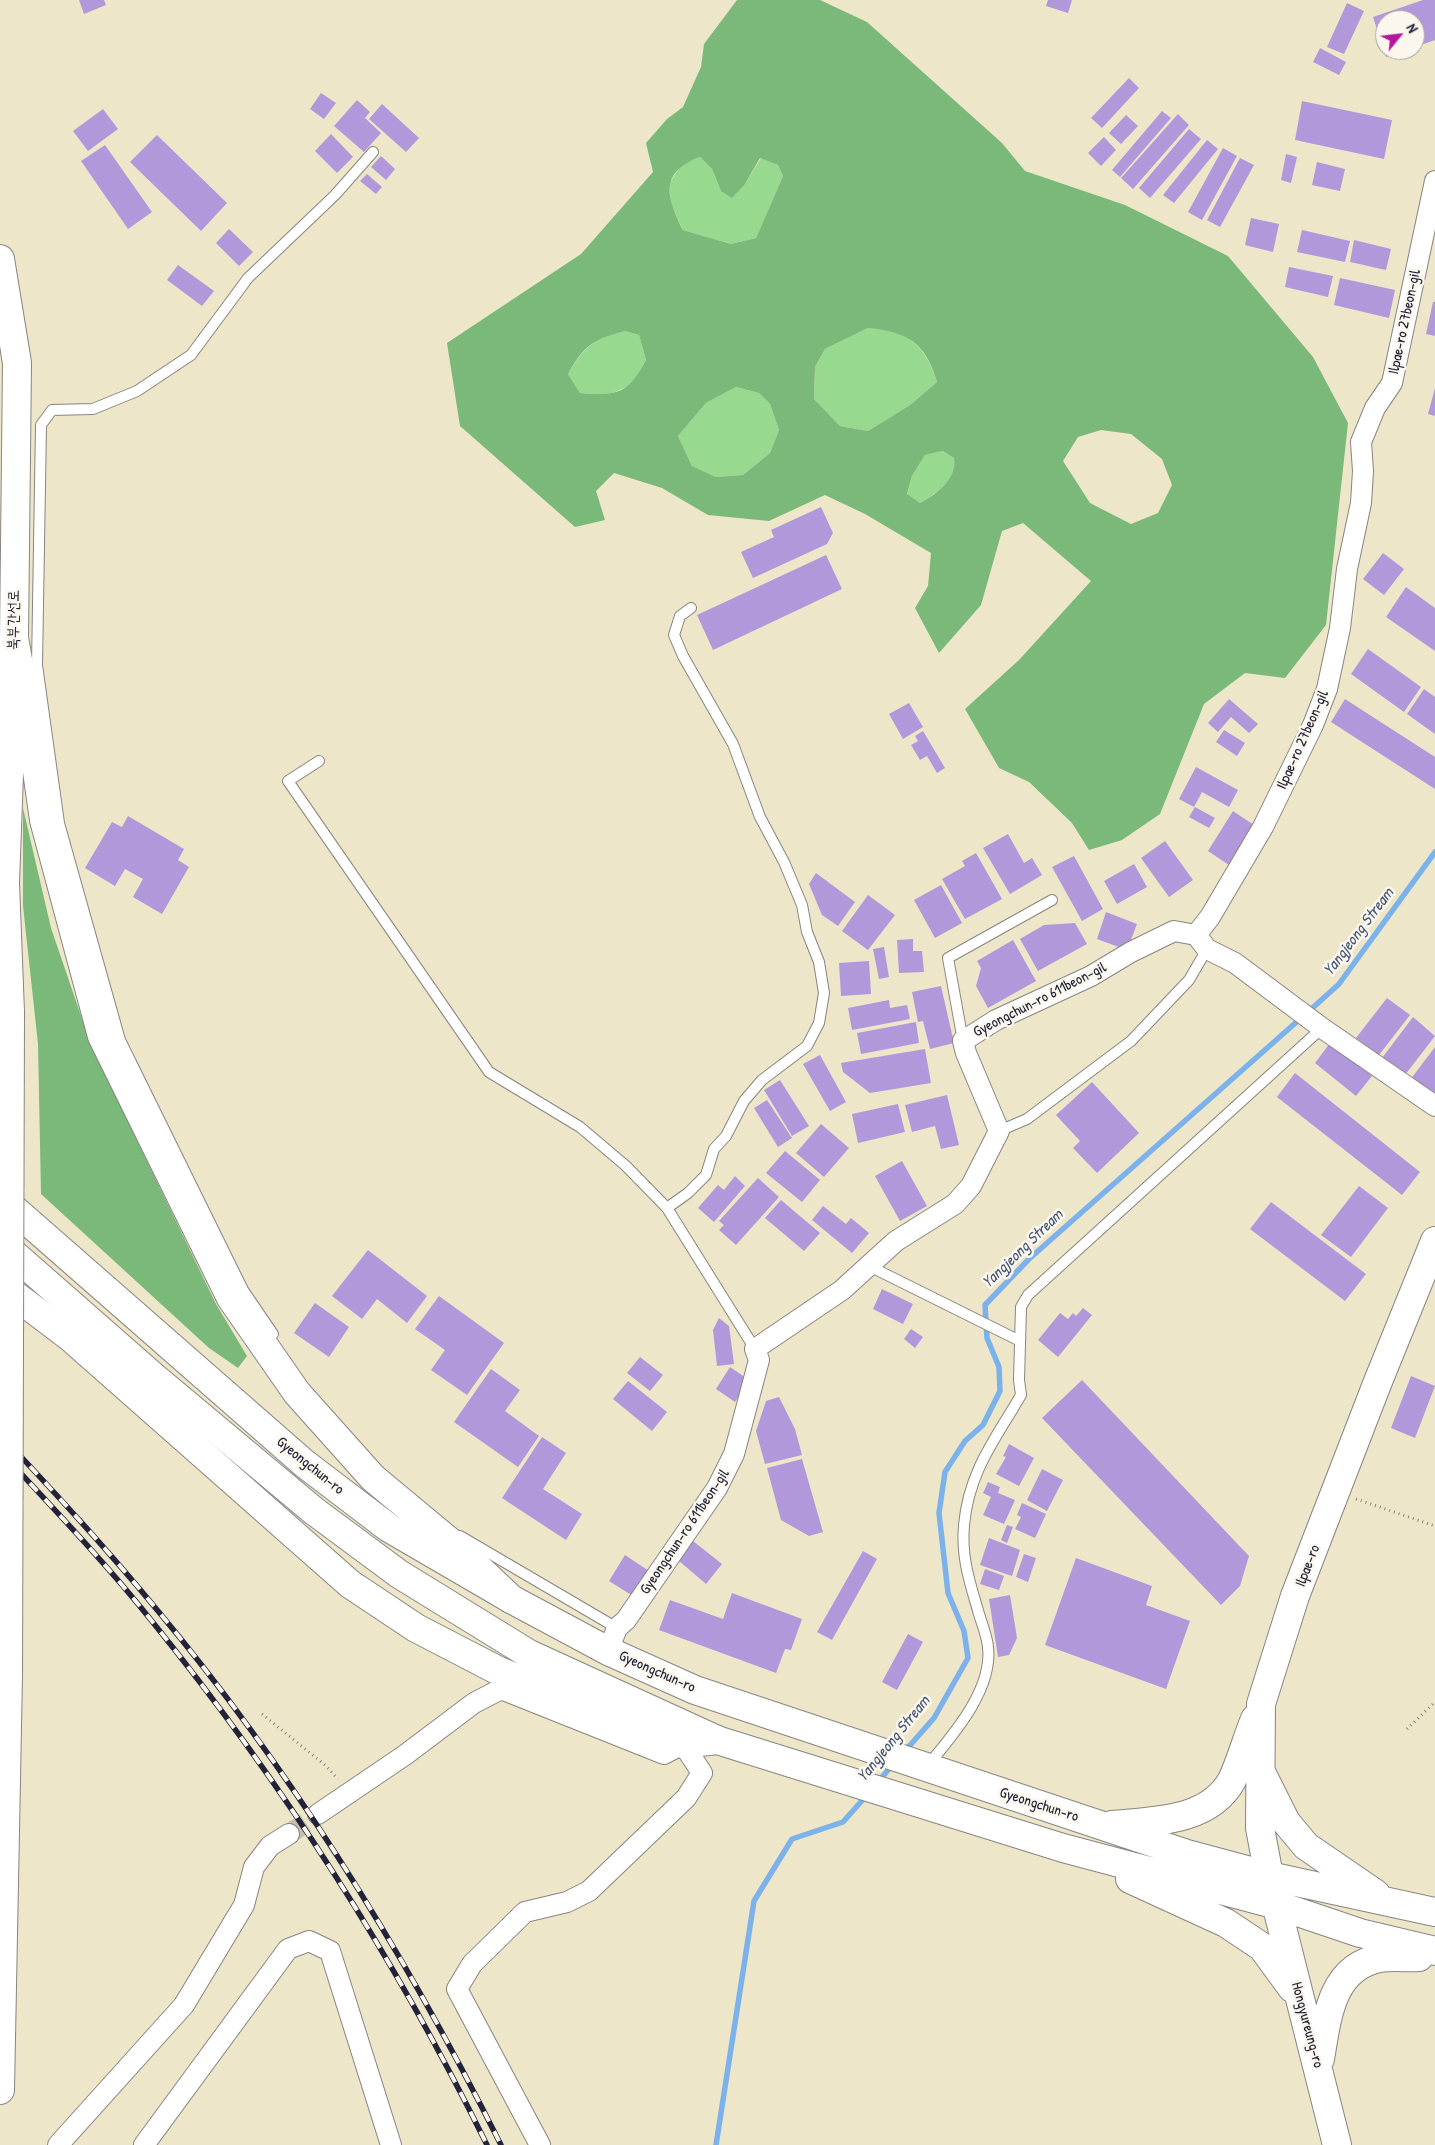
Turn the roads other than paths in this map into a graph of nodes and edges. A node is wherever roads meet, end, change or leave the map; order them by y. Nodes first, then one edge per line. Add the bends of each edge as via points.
1 (373, 152) dead end
2 (1435, 181) edge
3 (0, 259) edge
4 (691, 608) dead end
5 (14, 638) junction
6 (320, 761) dead end
7 (1052, 900) dead end
8 (1201, 942) junction
9 (1319, 1026) junction
10 (963, 1041) junction
11 (1435, 1106) edge
12 (999, 1131) junction
13 (0, 1197) edge
14 (667, 1208) junction
15 (1435, 1241) edge
16 (0, 1242) edge
17 (869, 1266) junction
18 (0, 1284) edge
19 (1017, 1340) junction
20 (281, 1347) dead end
21 (755, 1349) junction
22 (314, 1395) dead end
23 (353, 1438) dead end
24 (393, 1481) dead end
25 (416, 1499) dead end
26 (454, 1530) dead end
27 (510, 1599) junction
28 (612, 1640) junction
29 (1262, 1704) junction
30 (717, 1740) junction
31 (683, 1744) junction
32 (920, 1766) junction
33 (1259, 1768) junction
34 (318, 1814) tunnel mouth
35 (1102, 1826) junction
36 (288, 1834) tunnel mouth
37 (1063, 1848) junction
38 (1269, 1876) junction
39 (1390, 1904) junction
40 (1277, 1905) junction
41 (1435, 1912) edge
42 (1435, 1951) edge
43 (1435, 1957) edge
44 (1300, 2000) junction
45 (1318, 2066) junction
46 (0, 2090) edge
47 (58, 2145) edge
48 (144, 2145) edge
49 (391, 2145) edge
50 (540, 2145) edge
51 (1337, 2145) edge

1 - 20 lane via 335,195 248,278 192,355 137,392 93,409 52,410 41,425 37,665 59,823 120,1040 243,1290
2 - 8 street, Ilpae-ro 27beon-gil via 1392,383 1375,408 1362,442 1361,503 1327,690 1263,827 1210,917
3 - 5 main road, 북부간선로 via 17,363
4 - 14 lane via 680,616 674,635 732,744 760,817 784,862 802,905 807,932 819,962 824,993 819,1023 807,1046 762,1080 744,1101 726,1136 714,1149 706,1175
5 - 27 main road via 44,820 102,1036 231,1298 297,1393 373,1478 456,1547
5 - 46 main road, 북부간선로, bridge via 5,883 10,1012 8,1675
6 - 14 lane via 288,781 489,1072 580,1126
7 - 10 lane via 948,958
8 - 9 street via 1235,962
8 - 10 street, Gyeongchun-ro 611beon-gil via 1174,931 1091,976 996,1020
8 - 12 lane via 1189,980 1131,1041 1027,1119
9 - 11 street
9 - 19 lane via 1028,1295 1021,1307
10 - 12 street, Gyeongchun-ro 611beon-gil
12 - 17 street via 971,1186 955,1204 896,1242
13 - 27 main road, Gyeongchun-ro via 305,1464 389,1528
14 - 21 lane
15 - 29 main road, Ilpae-ro via 1295,1596
16 - 30 main road, Gyeongchun-ro via 314,1511 398,1574 529,1654
17 - 19 lane
17 - 21 street via 842,1290
18 - 31 main road via 70,1337 350,1584 416,1628 520,1680
19 - 32 lane via 1021,1395 971,1483 964,1525 963,1551 969,1585 988,1647 988,1668 984,1685 953,1735
21 - 28 street, Gyeongchun-ro 611beon-gil via 759,1360 734,1454 717,1488
22 - 23 lane
24 - 25 lane
26 - 28 lane via 542,1585
27 - 28 main road, Gyeongchun-ro
28 - 32 main road, Gyeongchun-ro via 695,1690
29 - 33 main road, Ilpae-ro
29 - 35 main road via 1232,1780 1216,1801 1195,1812 1169,1819
30 - 31 main road
30 - 37 main road, Gyeongchun-ro
31 - 34 street via 664,1754 501,1689 474,1703
31 - 50 street via 702,1773 686,1798 589,1892 567,1902 525,1912 472,1964 458,1990
32 - 35 main road, Gyeongchun-ro
33 - 38 main road, Ilpae-ro via 1260,1828
33 - 39 main road via 1286,1822 1306,1846
35 - 38 main road, Gyeongchun-ro
36 - 47 street via 270,1846 254,1867 244,1905 184,2005
37 - 40 main road, Gyeongchun-ro
37 - 44 main road via 1233,1928 1262,1947
38 - 39 main road, Gyeongchun-ro
38 - 40 main road, Ilpae-ro
39 - 41 main road, Gyeongchun-ro
40 - 42 main road, Gyeongchun-ro via 1360,1933
40 - 44 main road, Hongyureung-ro
43 - 45 main road via 1380,1958 1352,1969 1336,1991
44 - 45 main road, Hongyureung-ro
45 - 51 main road, Hongyureung-ro
48 - 49 street via 288,1949 309,1940 330,1951

